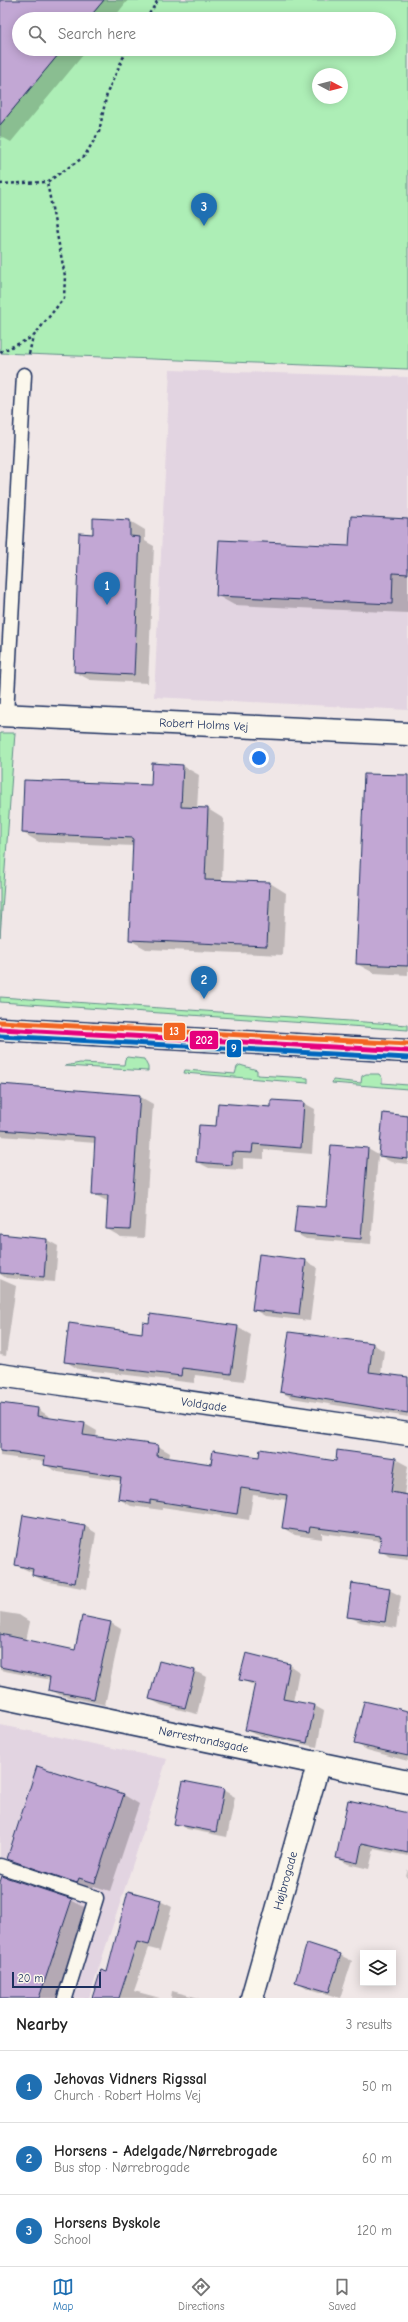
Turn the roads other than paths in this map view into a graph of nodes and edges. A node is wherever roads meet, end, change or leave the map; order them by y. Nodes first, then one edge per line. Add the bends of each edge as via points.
1 (24, 375) dead end
2 (3, 715) edge
3 (408, 734) edge
4 (0, 1029) edge
5 (408, 1051) edge
6 (0, 1375) edge
7 (408, 1434) edge
8 (0, 1697) edge
9 (319, 1762) junction
10 (408, 1782) edge
11 (0, 1866) edge
12 (65, 1998) edge
13 (252, 1998) edge

1 - 2 lane
2 - 3 street, Robert Holms Vej
4 - 5 street
6 - 7 street, Voldgade
8 - 9 street, Nørrestrandsgade
9 - 10 street, Nørrestrandsgade
9 - 13 street, Højbrogade
11 - 12 lane via 96,1898

